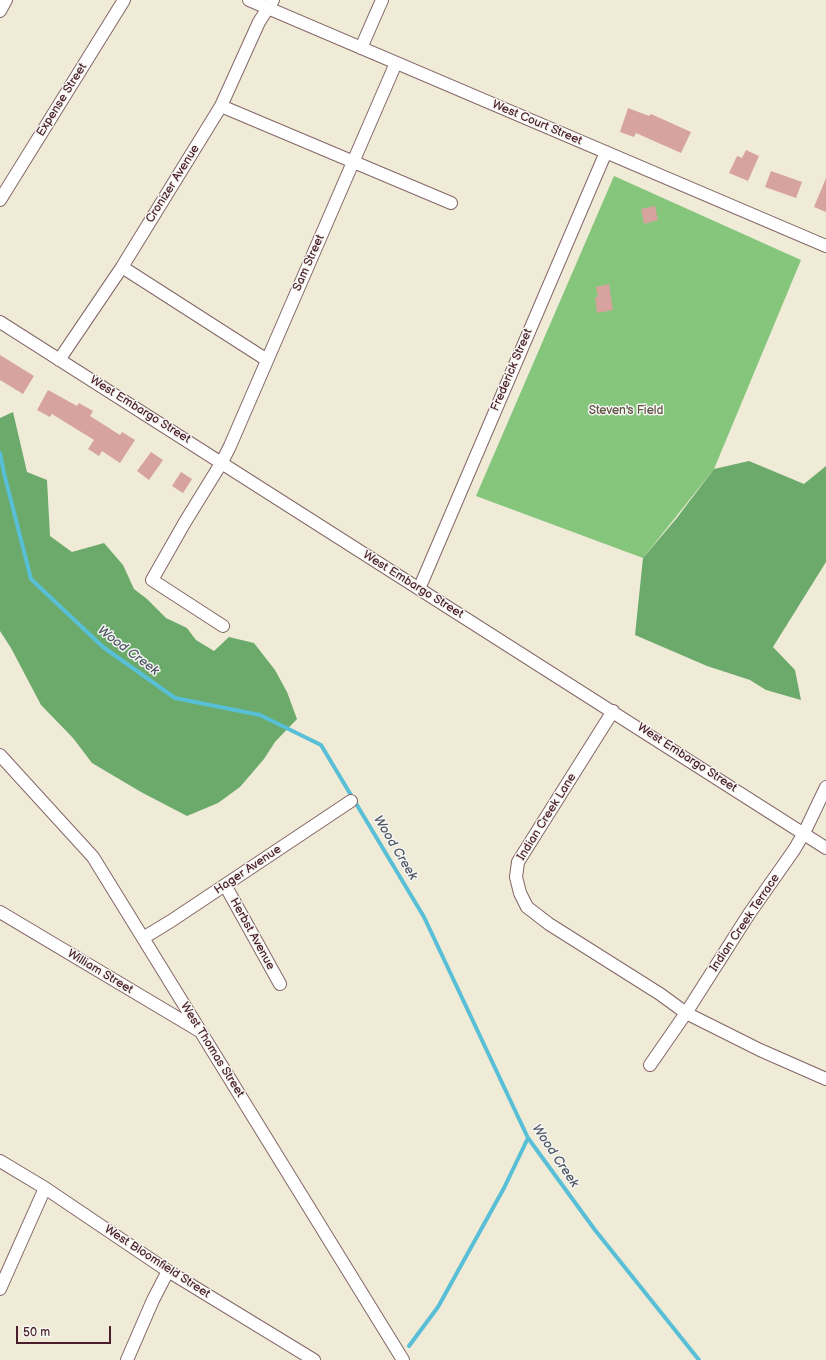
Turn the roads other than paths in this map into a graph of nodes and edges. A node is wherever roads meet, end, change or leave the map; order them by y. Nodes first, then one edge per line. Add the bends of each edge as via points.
1 (6, 0) edge
2 (124, 0) edge
3 (249, 0) edge
4 (382, 0) edge
5 (270, 4) edge
6 (0, 11) edge
7 (360, 48) junction
8 (396, 63) junction
9 (221, 106) junction
10 (606, 152) junction
11 (353, 162) junction
12 (0, 200) edge
13 (451, 203) dead end
14 (826, 246) edge
15 (122, 268) junction
16 (0, 322) edge
17 (59, 360) junction
18 (267, 360) junction
19 (222, 462) junction
20 (419, 589) junction
21 (223, 626) dead end
22 (613, 711) junction
23 (0, 755) edge
24 (826, 787) edge
25 (351, 801) dead end
26 (804, 833) junction
27 (826, 848) edge
28 (225, 885) junction
29 (0, 912) edge
30 (143, 938) junction
31 (280, 984) dead end
32 (686, 1013) junction
33 (200, 1032) junction
34 (650, 1065) dead end
35 (826, 1079) edge
36 (0, 1161) edge
37 (45, 1188) junction
38 (168, 1270) junction
39 (0, 1290) edge
40 (128, 1360) edge
41 (314, 1360) edge
42 (403, 1360) edge

1 - 6 street
2 - 12 street, Expense Street
3 - 5 street, West Court Street
4 - 7 street
5 - 7 street, West Court Street
5 - 9 street, Cronizer Avenue via 259,22
7 - 8 street, West Court Street
8 - 10 street, West Court Street
8 - 11 street, Sam Street
9 - 11 street
9 - 15 street, Cronizer Avenue
10 - 14 street, West Court Street
10 - 20 street, Frederick Street
11 - 13 street
11 - 18 street, Sam Street
15 - 17 street, Cronizer Avenue
15 - 18 street
16 - 17 street, West Embargo Street
17 - 19 street, West Embargo Street
18 - 19 street, Sam Street
19 - 20 street, West Embargo Street
19 - 21 street, Sam Street via 152,580
20 - 22 street, West Embargo Street
22 - 26 street, West Embargo Street
22 - 32 street, Indian Creek Lane via 518,862 516,877 527,907
23 - 30 street, West Thomas Street via 93,857
24 - 26 street, Indian Creek Terrace
25 - 28 street, Hager Avenue
26 - 27 street, West Embargo Street
26 - 32 street, Indian Creek Terrace
28 - 30 street, Hager Avenue
28 - 31 street, Herbst Avenue
29 - 33 street, William Street
30 - 33 street, West Thomas Street
32 - 34 street, Indian Creek Terrace
32 - 35 street
33 - 42 street, West Thomas Street
36 - 37 street, West Bloomfield Street
37 - 38 street, West Bloomfield Street
37 - 39 street
38 - 40 street
38 - 41 street, West Bloomfield Street

